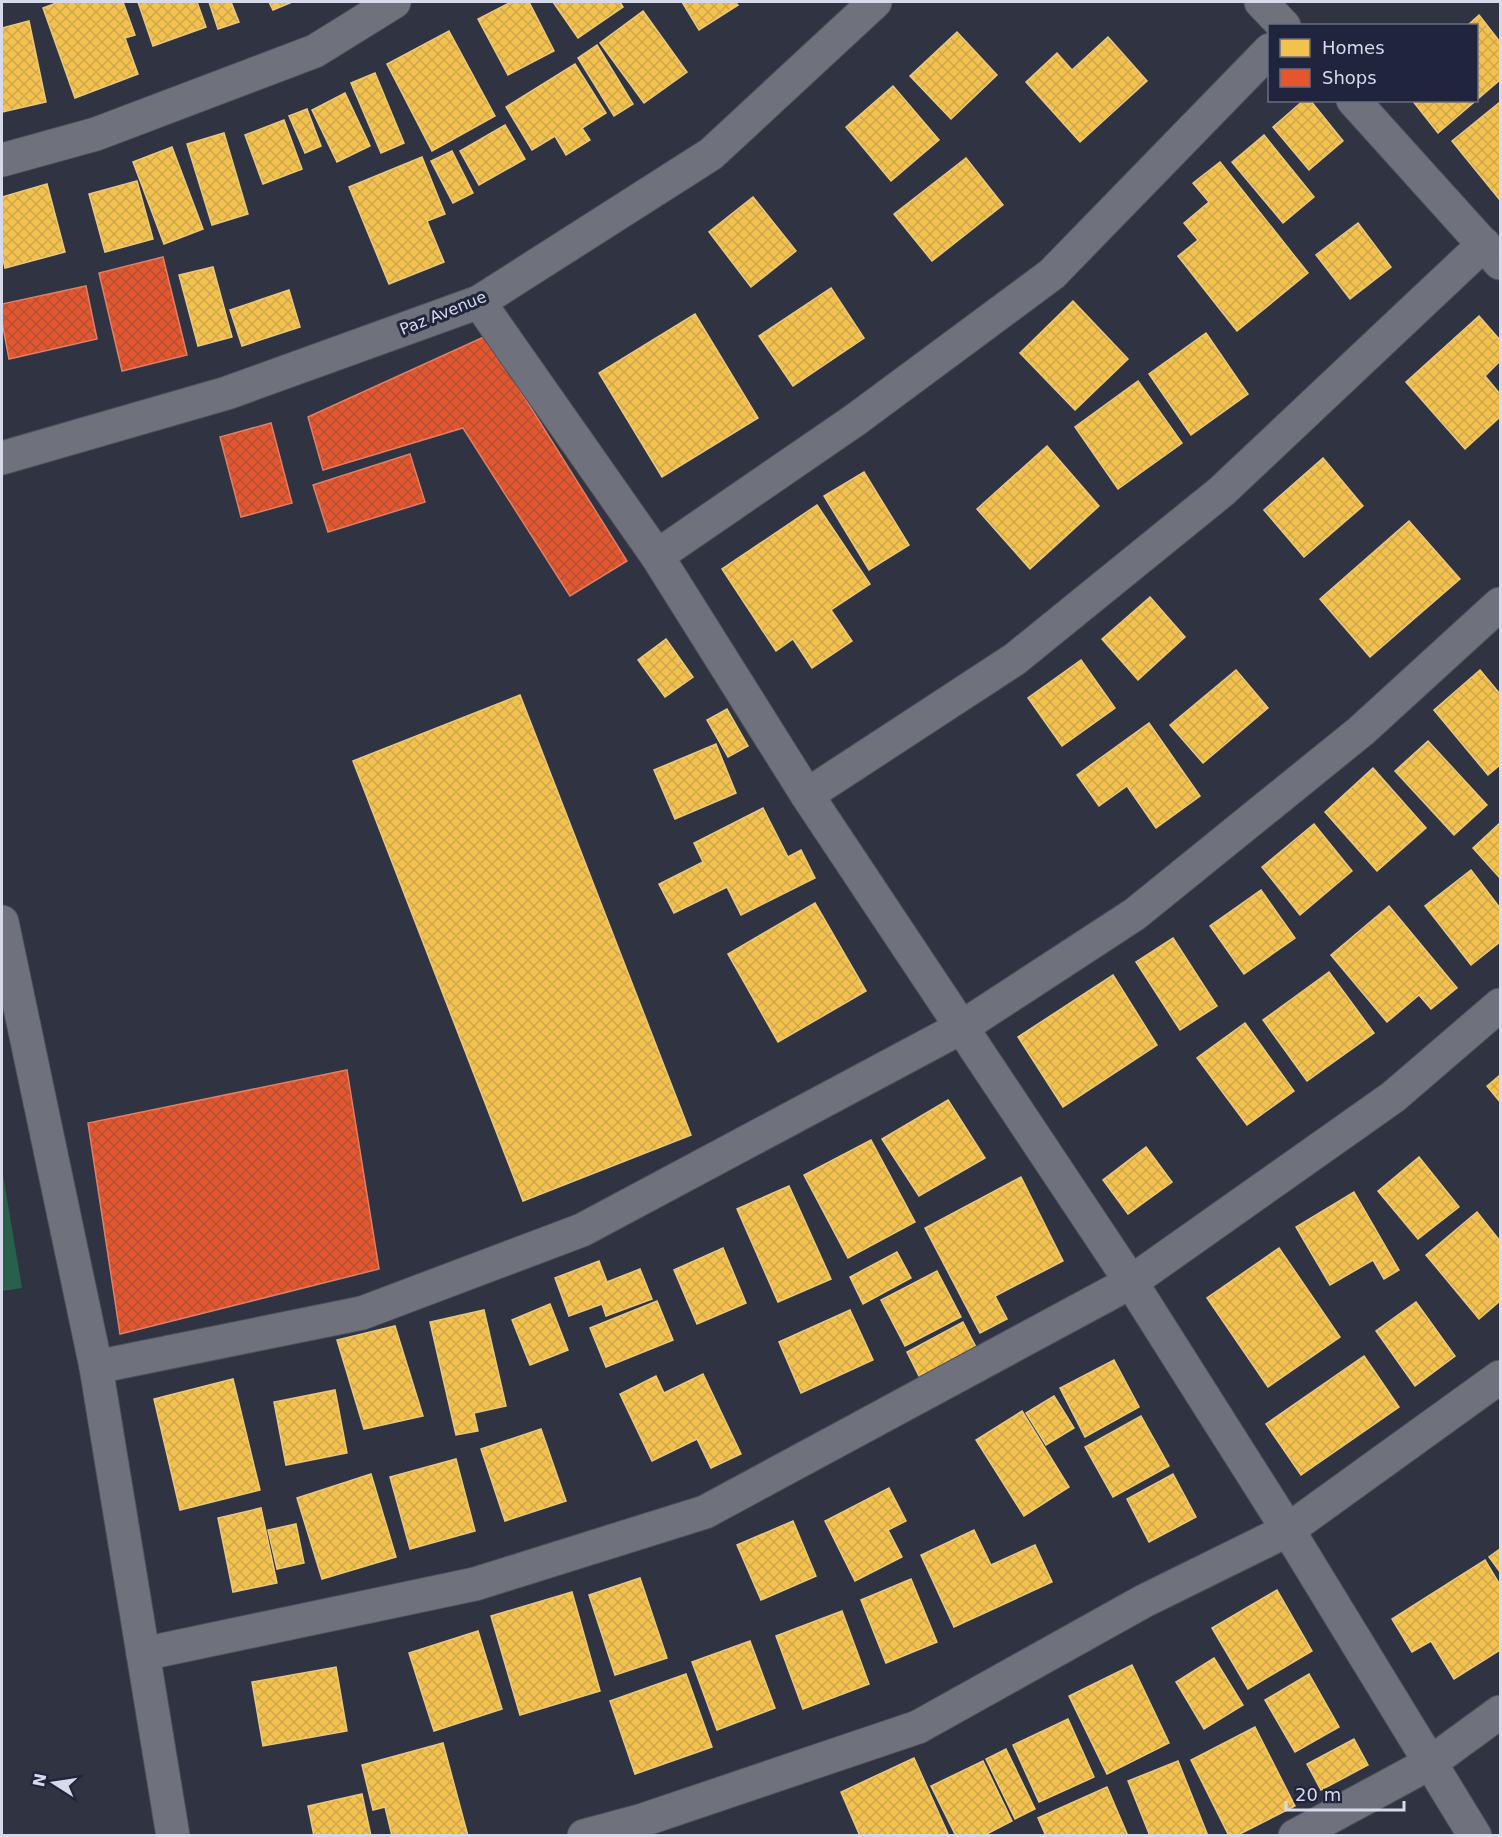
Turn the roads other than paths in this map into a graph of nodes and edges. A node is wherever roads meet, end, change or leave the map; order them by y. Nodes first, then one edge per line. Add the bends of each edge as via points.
1 (394, 2) edge
2 (875, 2) edge
3 (1261, 2) edge
4 (1282, 24) edge
5 (1268, 51) edge
6 (1355, 102) edge
7 (2, 160) edge
8 (1492, 254) edge
9 (479, 302) junction
10 (2, 458) edge
11 (657, 556) junction
12 (1500, 604) edge
13 (807, 795) junction
14 (2, 922) edge
15 (7, 972) edge
16 (1500, 1005) edge
17 (962, 1027) junction
18 (1131, 1282) junction
19 (96, 1366) junction
20 (1500, 1377) edge
21 (1288, 1530) junction
22 (143, 1654) junction
23 (1500, 1712) edge
24 (1430, 1763) junction
25 (173, 1836) edge
26 (585, 1836) edge
27 (1295, 1836) edge
28 (1475, 1836) edge

1 - 7 street via 315,51 96,134
2 - 9 street, Paz Avenue via 711,154
3 - 4 street
5 - 11 street via 1052,274 855,420
6 - 8 street
8 - 13 street via 1213,498 1015,659
9 - 10 street, Paz Avenue via 227,393
9 - 11 street
11 - 13 street
12 - 17 street via 1361,731 1135,914
13 - 17 street
14 - 15 street
15 - 19 street
16 - 18 street via 1393,1097
17 - 18 street
17 - 19 street via 582,1230 362,1313
18 - 21 street
18 - 22 street via 705,1512 475,1584
19 - 22 street
20 - 21 street
21 - 24 street
21 - 26 street via 1144,1601 918,1728
22 - 25 street
23 - 24 street
24 - 27 street
24 - 28 street

